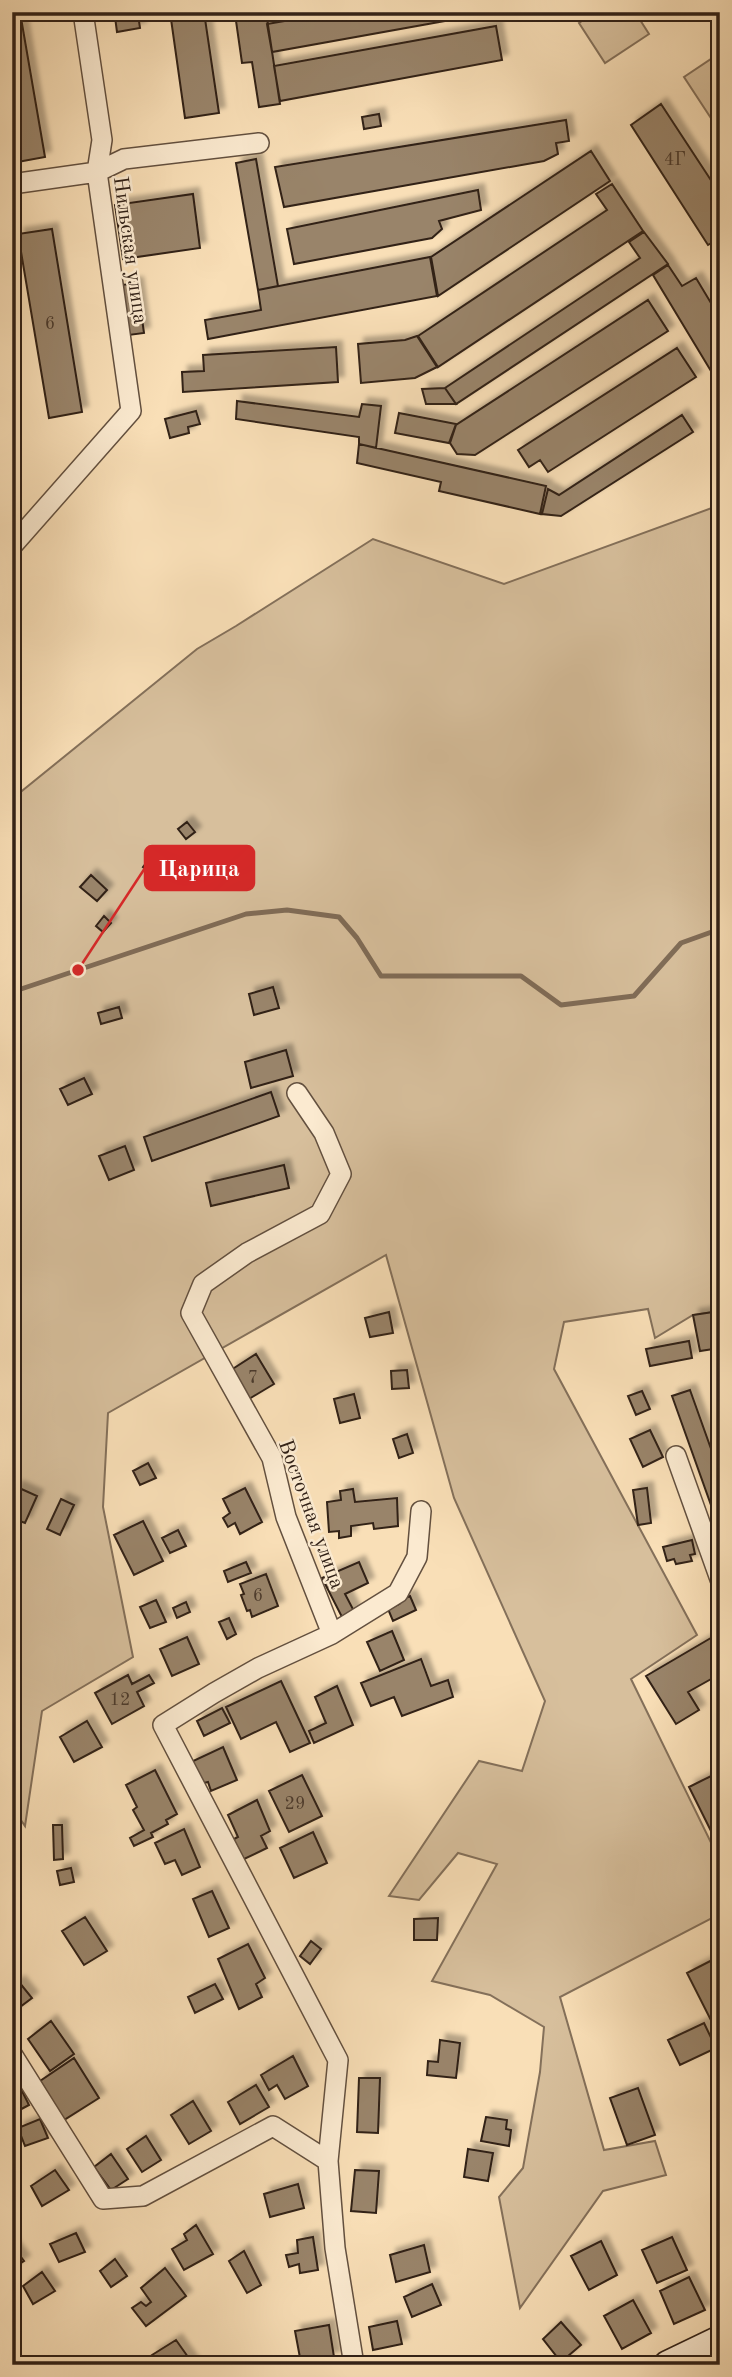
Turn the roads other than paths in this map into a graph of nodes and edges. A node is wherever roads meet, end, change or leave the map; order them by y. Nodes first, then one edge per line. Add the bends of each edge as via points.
1 (83, 12) edge
2 (259, 143) dead end
3 (97, 172) junction
4 (12, 184) edge
5 (12, 546) edge
6 (297, 1093) dead end
7 (676, 1456) dead end
8 (421, 1511) dead end
9 (720, 1579) edge
10 (332, 1634) junction
11 (12, 2054) edge
12 (328, 2161) junction
13 (720, 2340) edge
14 (354, 2365) edge
15 (668, 2365) edge

1 - 3 street, Нильская улица via 102,140
2 - 3 street via 124,159
3 - 4 street
3 - 5 street, Нильская улица via 131,411
6 - 10 street, Восточная улица via 324,1133 341,1174 320,1214 247,1253 203,1284 191,1312 272,1458 286,1517
7 - 9 street
8 - 10 street via 417,1557 398,1593
10 - 12 street via 258,1668 163,1725 338,2060
11 - 12 street via 103,2199 143,2196 273,2126
12 - 14 street via 335,2248
13 - 15 main road

